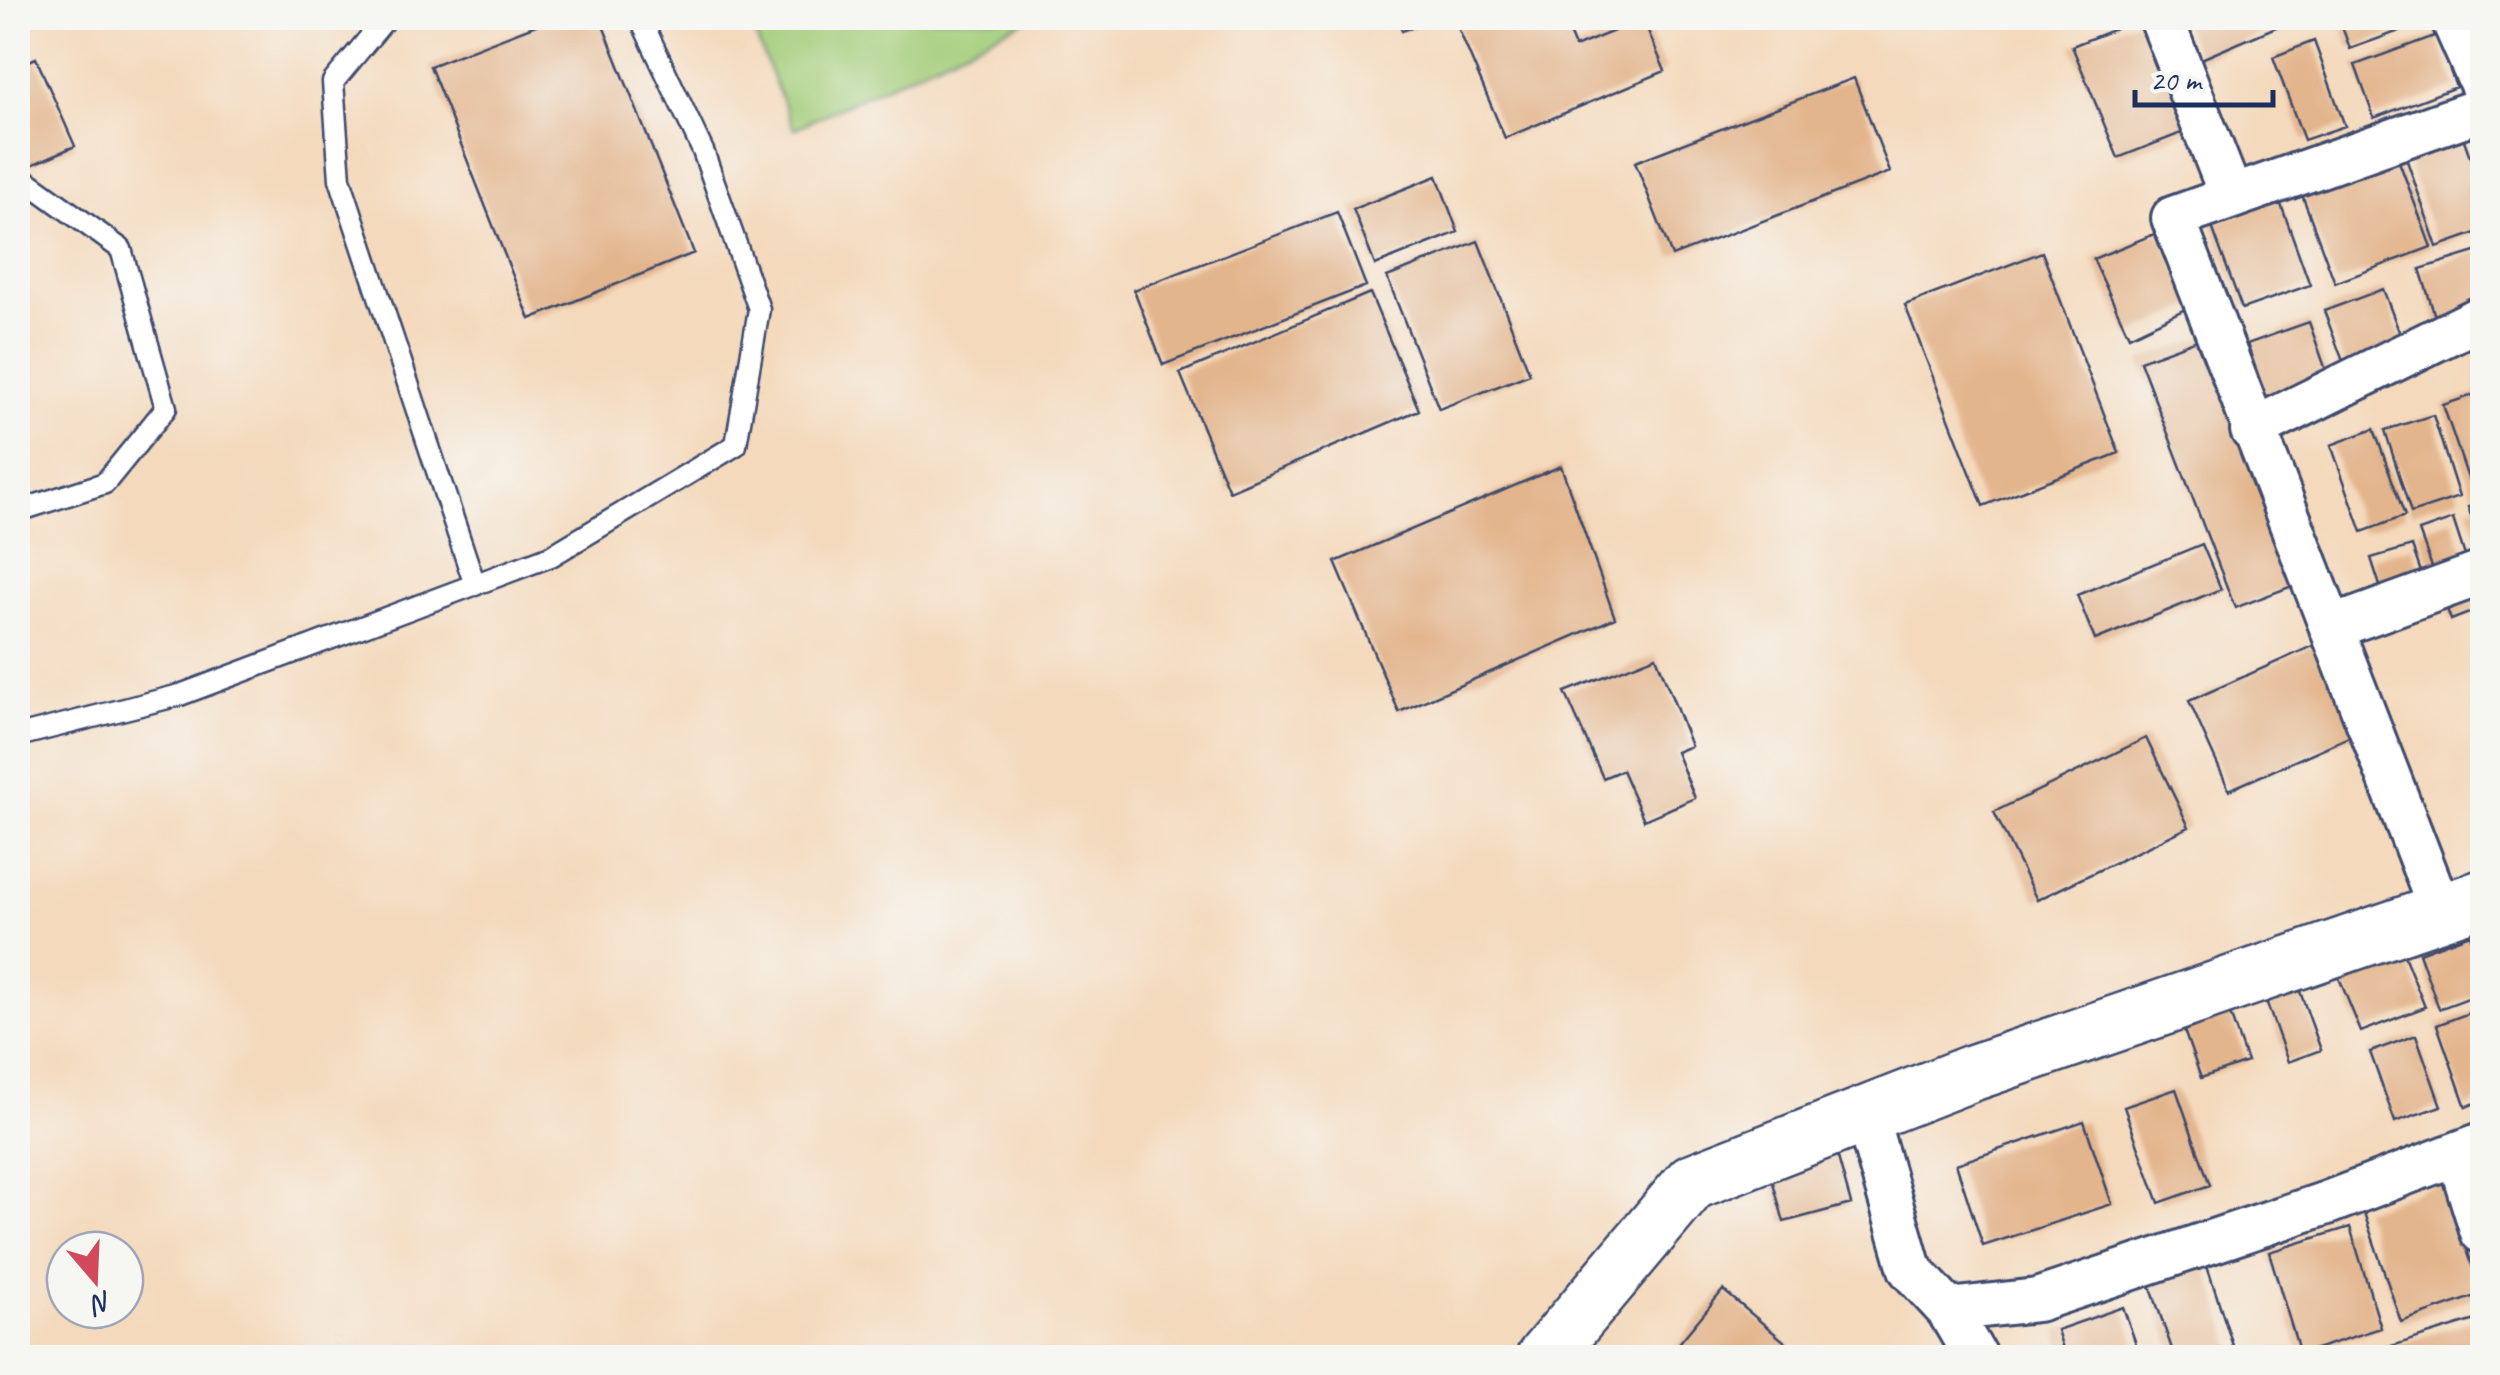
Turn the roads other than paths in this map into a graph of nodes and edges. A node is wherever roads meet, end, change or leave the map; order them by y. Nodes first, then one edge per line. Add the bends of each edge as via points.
1 (386, 18) edge
2 (640, 18) edge
3 (2161, 18) edge
4 (2452, 18) edge
5 (2482, 86) edge
6 (2482, 109) edge
7 (18, 182) edge
8 (2231, 196) junction
9 (2482, 318) edge
10 (2252, 430) junction
11 (18, 511) edge
12 (2482, 573) edge
13 (475, 584) junction
14 (2331, 628) junction
15 (18, 736) edge
16 (2462, 905) edge
17 (1866, 1115) junction
18 (2470, 1149) edge
19 (2482, 1232) edge
20 (1948, 1310) junction
21 (1544, 1358) edge
22 (1976, 1358) edge

1 - 13 lane via 333,82 340,179
2 - 13 lane via 702,151 760,310 736,445 551,556
3 - 8 street
4 - 5 street
6 - 8 street
7 - 11 lane via 27,181 121,250 166,408 105,482
8 - 10 street via 2172,218
9 - 10 street
10 - 14 street
12 - 14 street
13 - 15 lane via 180,695
14 - 16 street
16 - 17 street
17 - 20 street via 1910,1268
17 - 21 street via 1692,1182
18 - 19 street
18 - 20 street via 2037,1300
20 - 22 street

